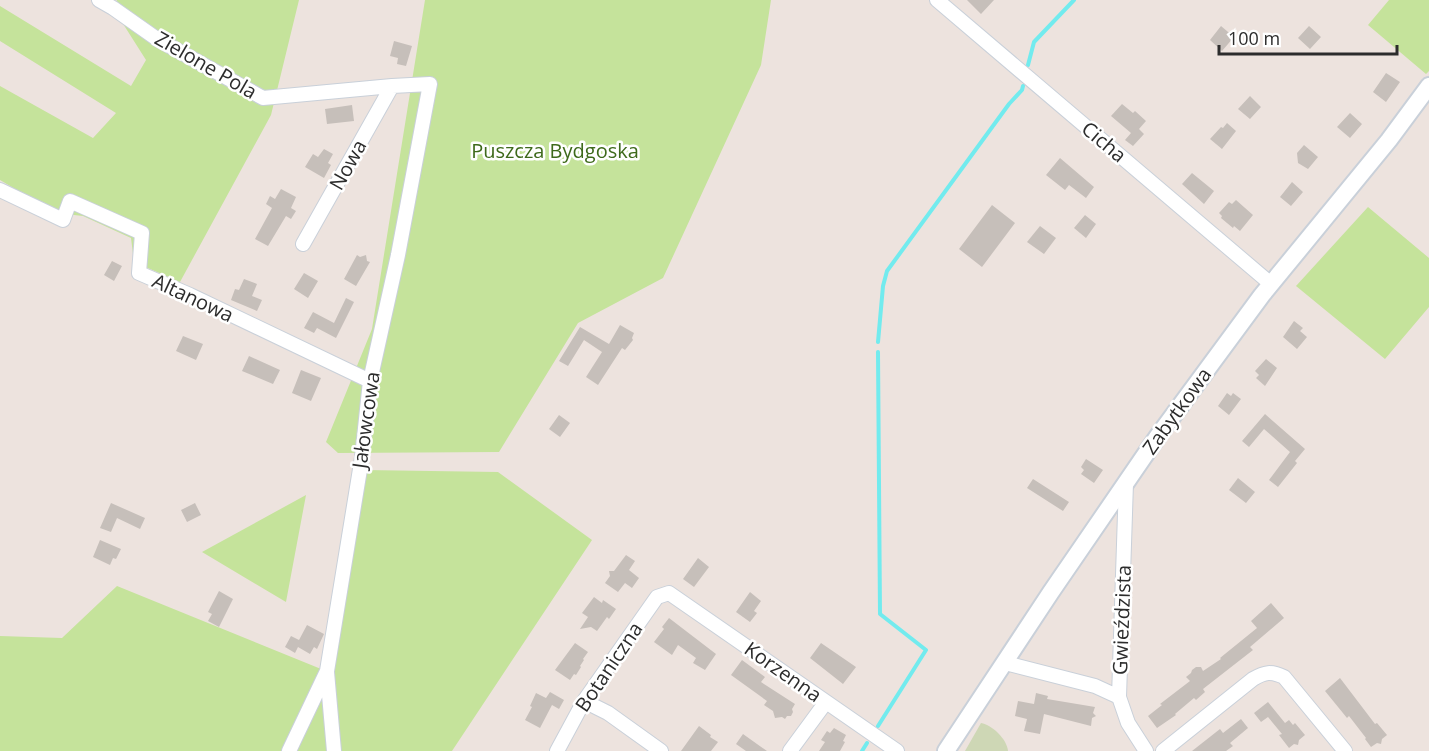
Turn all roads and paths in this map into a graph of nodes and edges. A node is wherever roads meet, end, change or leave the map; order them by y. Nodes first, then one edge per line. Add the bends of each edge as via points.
1 (99, 0) edge
2 (937, 0) edge
3 (430, 84) joint
4 (392, 86) junction
5 (1429, 86) edge
6 (0, 190) edge
7 (303, 244) dead end
8 (1271, 284) junction
9 (370, 381) junction
10 (1126, 483) junction
11 (669, 593) joint
12 (1005, 663) junction
13 (327, 671) junction
14 (1119, 697) junction
15 (584, 701) junction
16 (825, 702) junction
17 (289, 751) edge
18 (333, 751) edge
19 (557, 751) edge
20 (661, 751) edge
21 (790, 751) edge
22 (897, 751) edge
23 (946, 751) edge
24 (1146, 751) edge
25 (1163, 751) edge
26 (1345, 751) edge

1 - 4 street, Zielone Pola via 157,39 263,98
2 - 8 street, Cicha
3 - 4 street, Zielone Pola
3 - 9 street, Jałowcowa
4 - 7 street, Nowa
5 - 8 street, Zabytkowa
6 - 9 street, Altanowa via 63,220 70,201 142,233 139,273
8 - 10 street, Zabytkowa
9 - 13 street, Jałowcowa via 362,457
10 - 12 street, Zabytkowa
10 - 14 street, Gwieździsta
11 - 15 street, Botaniczna via 657,597
11 - 16 street, Korzenna
12 - 14 street via 1095,686
12 - 23 street, Zabytkowa
13 - 17 street, Jałowcowa
13 - 18 street
14 - 24 street, Gwieździsta via 1128,723
15 - 19 street, Botaniczna
15 - 20 street via 608,713
16 - 21 street
16 - 22 street, Korzenna
25 - 26 street via 1252,679 1270,672 1284,677

